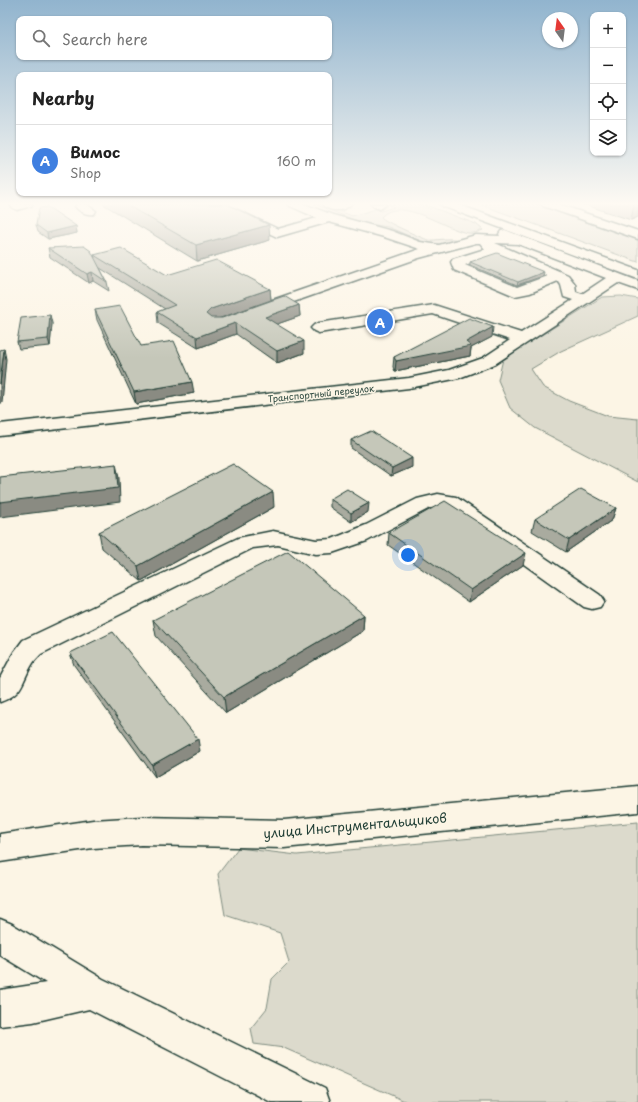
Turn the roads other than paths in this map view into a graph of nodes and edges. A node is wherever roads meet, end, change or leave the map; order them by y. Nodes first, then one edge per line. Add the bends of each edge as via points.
1 (413, 255) edge
2 (478, 255) edge
3 (512, 255) edge
4 (558, 255) edge
5 (575, 255) edge
6 (609, 255) edge
7 (638, 266) edge
8 (638, 275) edge
9 (559, 276) junction
10 (616, 278) junction
11 (638, 286) edge
12 (584, 299) junction
13 (247, 314) edge
14 (319, 328) dead end
15 (523, 339) junction
16 (0, 430) edge
17 (592, 601) dead end
18 (0, 692) edge
19 (638, 799) edge
20 (0, 848) edge
21 (0, 936) edge
22 (91, 992) junction
23 (0, 1008) edge
24 (311, 1102) edge

1 - 13 main road
2 - 9 main road via 458,262 459,267 515,292
3 - 9 main road
4 - 10 main road
5 - 8 main road
6 - 7 main road
9 - 12 main road via 568,284 569,294
10 - 11 main road
10 - 12 main road, Транспортный переулок
12 - 15 main road, Транспортный переулок
14 - 15 main road via 434,309
15 - 16 main road, Транспортный переулок via 489,361 453,374 409,383
17 - 18 main road via 449,502 438,500 424,503 342,544 321,547 276,539 246,543 32,647 22,660 15,678
19 - 20 main road, улица Инструментальщиков via 284,834 93,834
21 - 22 main road
22 - 23 main road
22 - 24 main road

